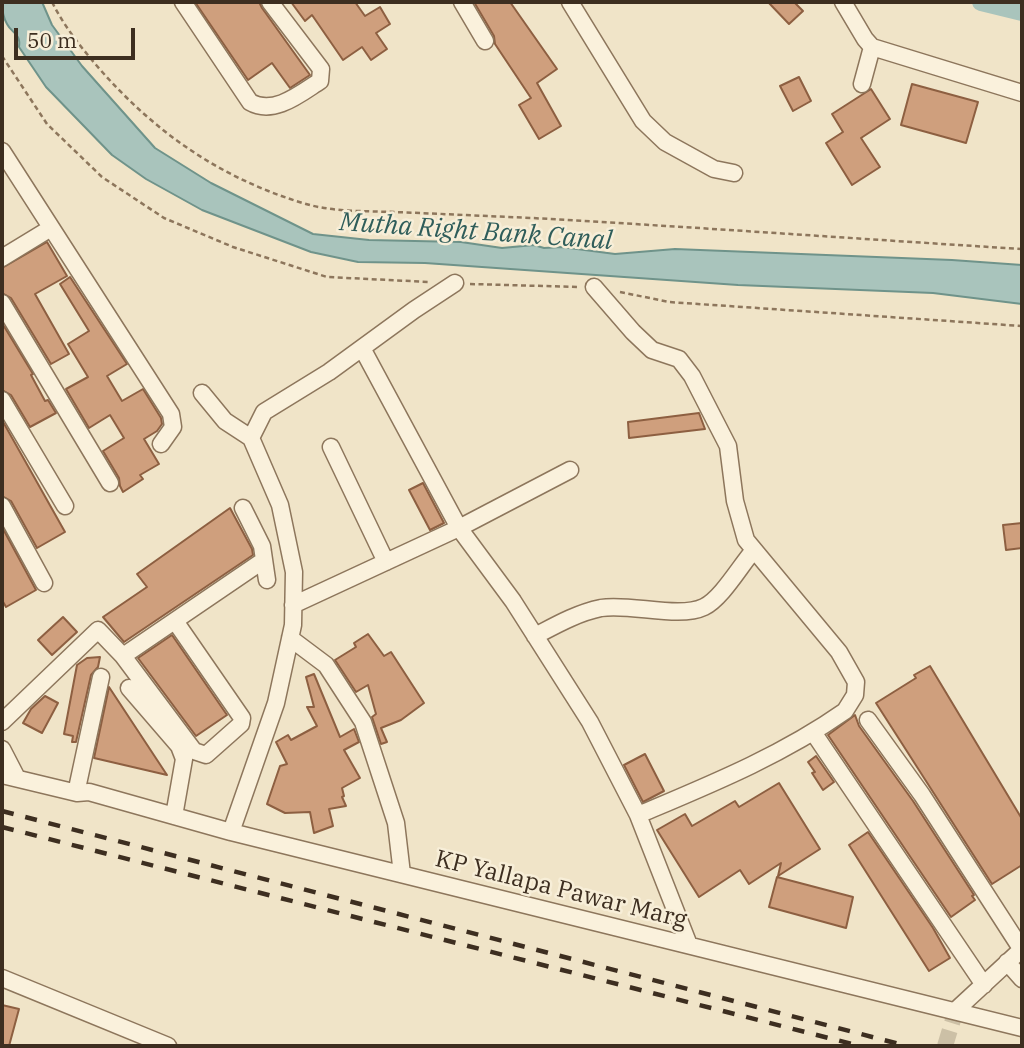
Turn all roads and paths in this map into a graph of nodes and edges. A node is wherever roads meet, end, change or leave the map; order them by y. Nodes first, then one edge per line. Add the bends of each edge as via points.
1 (52, 2) edge
2 (183, 2) edge
3 (270, 2) edge
4 (282, 2) edge
5 (462, 2) edge
6 (570, 2) edge
7 (843, 2) edge
8 (485, 41) dead end
9 (872, 47) junction
10 (315, 50) dead end
11 (2, 56) edge
12 (862, 84) dead end
13 (1022, 93) edge
14 (2, 151) edge
15 (734, 173) dead end
16 (51, 228) junction
17 (1022, 249) edge
18 (2, 258) edge
19 (455, 283) junction
20 (594, 287) junction
21 (2, 303) edge
22 (1022, 326) edge
23 (362, 348) junction
24 (202, 393) dead end
25 (2, 400) edge
26 (251, 438) junction
27 (161, 444) dead end
28 (331, 447) dead end
29 (570, 470) dead end
30 (110, 483) dead end
31 (2, 506) edge
32 (65, 506) dead end
33 (243, 508) dead end
34 (459, 528) junction
35 (754, 550) junction
36 (264, 560) junction
37 (386, 562) junction
38 (267, 580) dead end
39 (44, 583) dead end
40 (293, 605) junction
41 (174, 621) junction
42 (536, 636) junction
43 (290, 638) junction
44 (123, 656) junction
45 (101, 677) dead end
46 (129, 688) dead end
47 (867, 720) dead end
48 (2, 722) edge
49 (813, 732) junction
50 (2, 749) edge
51 (8, 772) edge
52 (83, 788) junction
53 (638, 815) junction
54 (174, 816) junction
55 (230, 832) junction
56 (402, 874) junction
57 (689, 945) junction
58 (1022, 950) edge
59 (1007, 962) junction
60 (2, 978) edge
61 (1022, 979) edge
62 (984, 985) junction
63 (956, 1010) junction
64 (1022, 1028) edge
65 (168, 1046) edge

1 - 17 path via 85,53 166,135 205,161 307,204
2 - 3 street via 255,105 283,104 320,81 322,74
4 - 10 street
5 - 8 street
6 - 15 street via 643,121 665,142 714,169
7 - 9 street
9 - 12 street
9 - 13 street
11 - 19 path via 47,124 102,177 164,218 233,247 327,276
14 - 16 street
16 - 18 street
16 - 27 street via 171,414 173,427
19 - 20 path
19 - 23 street
20 - 22 path via 669,302
20 - 35 street via 652,351 680,359 692,376 728,446 735,501 746,540
21 - 30 street
23 - 26 street via 264,412
23 - 34 street
24 - 26 street via 225,421
25 - 32 street
26 - 40 street via 280,505 294,572
28 - 37 street
29 - 34 street
31 - 39 street
33 - 36 street
34 - 37 street
34 - 42 street
35 - 42 street via 705,607 690,611 602,608
35 - 49 street via 839,652 856,682 855,695 845,711
36 - 38 street
36 - 41 street
37 - 40 street
40 - 43 street
41 - 44 street
41 - 44 street via 242,718 206,755 194,751
42 - 53 street via 590,722
43 - 55 street via 276,703
43 - 56 street via 326,666 363,722 396,822
44 - 48 street via 98,630
45 - 52 street
46 - 54 street via 179,746 184,759
47 - 58 street
49 - 53 street via 724,779
49 - 62 street
50 - 51 street
51 - 52 street, KP Yallapa Pawar Marg via 77,793
52 - 54 street, KP Yallapa Pawar Marg
53 - 57 street
54 - 55 street, KP Yallapa Pawar Marg
55 - 56 street, KP Yallapa Pawar Marg
56 - 57 street, KP Yallapa Pawar Marg
57 - 63 street, KP Yallapa Pawar Marg
58 - 59 street
59 - 61 street
59 - 62 street
60 - 65 street
62 - 63 street
63 - 64 street, KP Yallapa Pawar Marg

